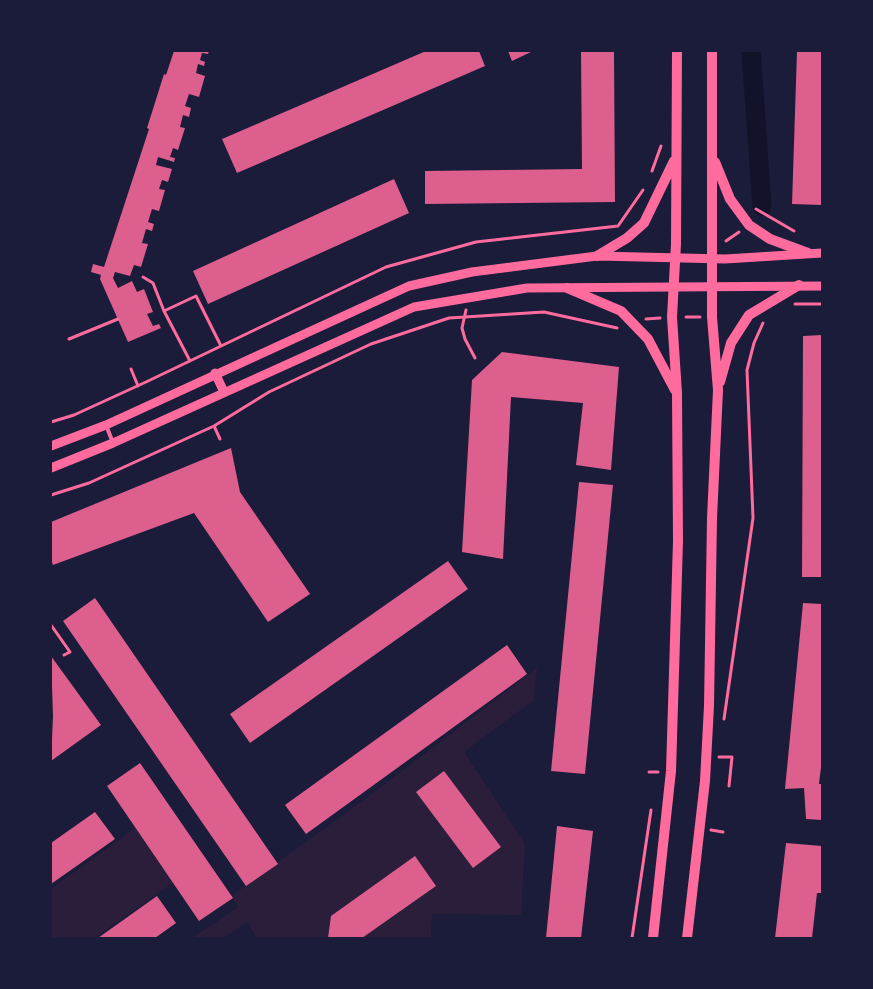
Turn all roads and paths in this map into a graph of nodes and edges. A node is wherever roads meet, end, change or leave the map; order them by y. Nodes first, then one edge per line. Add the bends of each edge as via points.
1 (678, 51) edge
2 (712, 51) edge
3 (661, 139) dead end
4 (712, 156) junction
5 (676, 158) junction
6 (649, 178) dead end
7 (646, 184) dead end
8 (754, 208) dead end
9 (797, 233) dead end
10 (808, 253) junction
11 (822, 253) edge
12 (597, 256) junction
13 (675, 258) junction
14 (712, 259) junction
15 (143, 277) dead end
16 (799, 285) junction
17 (712, 286) junction
18 (822, 286) edge
19 (673, 287) junction
20 (567, 288) junction
21 (472, 296) junction
22 (792, 304) dead end
23 (822, 304) edge
24 (164, 311) junction
25 (712, 316) junction
26 (463, 317) junction
27 (672, 318) junction
28 (118, 319) dead end
29 (764, 319) dead end
30 (632, 322) junction
31 (738, 331) junction
32 (69, 339) dead end
33 (754, 343) junction
34 (221, 346) junction
35 (475, 358) dead end
36 (190, 361) junction
37 (131, 368) dead end
38 (215, 373) junction
39 (138, 386) junction
40 (718, 390) junction
41 (224, 392) junction
42 (676, 393) junction
43 (51, 422) edge
44 (106, 425) junction
45 (214, 426) junction
46 (220, 439) dead end
47 (113, 443) junction
48 (51, 446) edge
49 (51, 468) edge
50 (51, 495) edge
51 (51, 625) edge
52 (64, 655) dead end
53 (724, 723) dead end
54 (720, 748) dead end
55 (718, 756) junction
56 (659, 762) dead end
57 (717, 766) dead end
58 (657, 780) dead end
59 (729, 786) dead end
60 (652, 805) dead end
61 (632, 938) edge
62 (653, 938) edge
63 (687, 938) edge

1 - 5 main road
2 - 4 main road
3 - 6 path
4 - 10 main road via 730,199 749,225 770,239
4 - 14 main road
5 - 12 main road via 644,222 628,238
5 - 13 main road
7 - 34 path via 618,226 476,242 386,267
8 - 9 path
10 - 11 street
10 - 14 street
12 - 13 street
12 - 38 street via 472,272 409,286
13 - 14 street
13 - 19 main road
14 - 17 main road
15 - 24 path via 153,283
16 - 17 street
16 - 18 street
16 - 31 main road via 749,314
17 - 19 street
17 - 25 main road
19 - 20 street
19 - 27 main road
20 - 21 street via 527,288
20 - 30 main road via 621,310
21 - 26 path
21 - 41 street via 414,306
22 - 23 path
24 - 34 path via 196,296
24 - 36 path
25 - 27 path
25 - 40 main road
26 - 30 path via 544,312 623,329
26 - 35 path via 464,339
26 - 45 path via 449,318 371,344 269,392
27 - 30 path via 636,319
27 - 42 main road
28 - 32 path
29 - 33 path
30 - 42 main road via 648,339
31 - 33 path
31 - 40 main road via 731,343
33 - 53 path via 747,370 753,518
34 - 36 path
36 - 39 path
37 - 39 path
38 - 41 street
38 - 44 street
39 - 43 path
40 - 63 main road via 705,781
41 - 47 street
42 - 62 main road via 678,541 671,771
44 - 47 lane
44 - 48 street
45 - 46 path
45 - 50 path via 89,483
47 - 49 street
51 - 52 path via 70,652
54 - 55 path
55 - 57 path
55 - 59 path via 732,757
56 - 58 path
60 - 61 path

